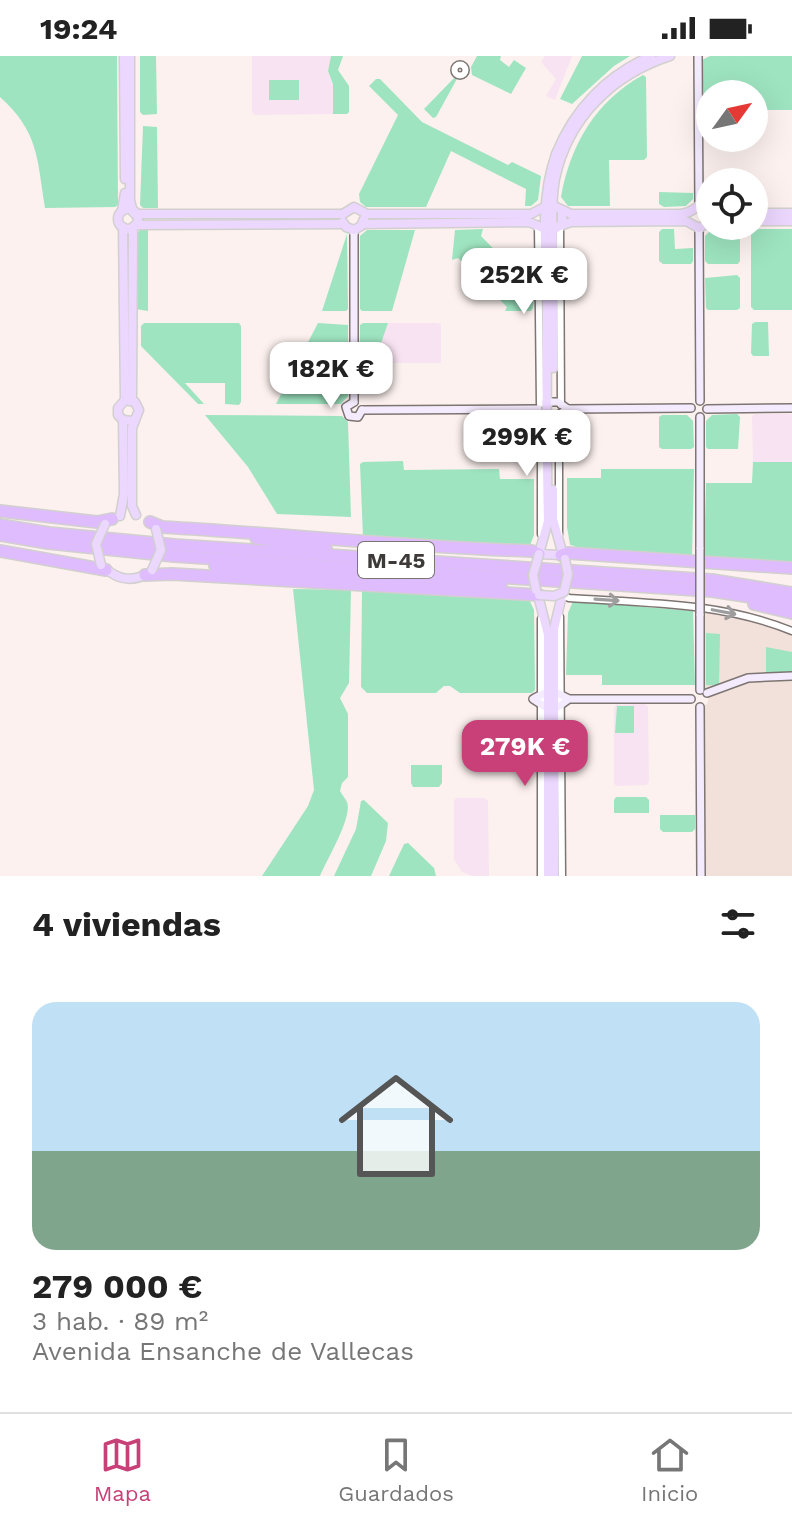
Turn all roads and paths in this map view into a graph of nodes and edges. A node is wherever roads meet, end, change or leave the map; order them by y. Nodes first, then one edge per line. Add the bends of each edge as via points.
1 (124, 56) edge
2 (130, 56) edge
3 (470, 56) edge
4 (651, 56) edge
5 (670, 56) edge
6 (698, 56) edge
7 (463, 65) dead end
8 (699, 168) edge
9 (550, 205) junction
10 (696, 208) edge
11 (122, 211) junction
12 (562, 211) junction
13 (363, 212) junction
14 (689, 212) junction
15 (134, 213) junction
16 (537, 213) junction
17 (768, 213) edge
18 (792, 213) edge
19 (343, 219) junction
20 (768, 221) edge
21 (792, 221) edge
22 (690, 223) junction
23 (363, 224) junction
24 (538, 225) junction
25 (134, 226) junction
26 (696, 226) edge
27 (123, 227) junction
28 (553, 229) junction
29 (354, 230) junction
30 (699, 240) edge
31 (128, 400) junction
32 (700, 401) junction
33 (354, 402) junction
34 (691, 408) junction
35 (792, 408) edge
36 (551, 409) junction
37 (707, 409) junction
38 (362, 410) junction
39 (700, 417) junction
40 (128, 420) junction
41 (0, 511) edge
42 (136, 515) junction
43 (0, 517) edge
44 (113, 520) junction
45 (0, 525) edge
46 (153, 526) junction
47 (200, 529) junction
48 (0, 535) edge
49 (0, 543) edge
50 (327, 548) junction
51 (560, 550) junction
52 (0, 551) edge
53 (539, 554) junction
54 (104, 567) junction
55 (792, 568) edge
56 (148, 572) junction
57 (325, 573) junction
58 (210, 576) junction
59 (792, 585) edge
60 (792, 593) edge
61 (562, 595) junction
62 (538, 596) junction
63 (792, 603) edge
64 (792, 612) edge
65 (792, 631) edge
66 (792, 678) edge
67 (551, 692) junction
68 (705, 694) junction
69 (569, 699) junction
70 (691, 699) junction
71 (551, 706) junction
72 (700, 707) junction
73 (541, 876) edge
74 (551, 876) edge
75 (562, 876) edge
76 (701, 876) edge

1 - 11 main road
2 - 15 main road
3 - 7 street
4 - 9 main road via 609,80 575,117 555,158
5 - 9 main road via 624,77 585,113 568,140
6 - 8 main road
9 - 12 main road
9 - 16 main road
9 - 28 main road
10 - 14 main road
11 - 15 main road
11 - 27 main road via 118,219
12 - 14 main road
12 - 28 main road via 563,219
13 - 16 main road
13 - 19 main road via 354,207
13 - 23 main road
14 - 22 main road
15 - 19 main road
15 - 25 main road
16 - 24 main road
17 - 18 main road
19 - 25 main road
19 - 29 main road
20 - 21 main road
22 - 26 main road
22 - 28 main road via 571,222
23 - 24 main road
23 - 29 main road
24 - 28 main road
24 - 36 street
25 - 27 main road
25 - 31 main road
27 - 31 main road
28 - 36 main road
29 - 33 main road
30 - 32 main road
31 - 40 main road via 139,410
31 - 40 main road via 117,412
32 - 34 main road
32 - 37 main road
33 - 38 main road
33 - 38 main road via 346,407 347,414 356,417
34 - 36 main road
34 - 39 main road
35 - 37 main road
36 - 38 main road
36 - 51 main road via 553,519
36 - 53 main road via 548,521
37 - 39 main road
39 - 68 main road, bridge
40 - 42 main road
40 - 44 main road via 124,494
41 - 44 highway
42 - 44 main road
42 - 46 main road
43 - 50 highway via 113,533
44 - 54 main road, bridge via 96,544
45 - 60 highway, M-45 via 115,541 712,580
46 - 47 highway
46 - 56 main road, bridge via 161,550
47 - 50 highway
47 - 53 highway
48 - 63 highway, M-45 via 174,556 712,591
49 - 57 highway via 113,558
50 - 59 highway via 712,573
51 - 53 main road
51 - 55 highway
51 - 61 main road, bridge via 568,574
52 - 54 highway
53 - 62 main road, bridge via 533,575
54 - 56 main road via 125,579
56 - 58 highway
57 - 58 highway
57 - 64 highway via 625,592
58 - 62 highway
61 - 62 main road, bridge
61 -> 65 street via 700,607
61 - 67 main road via 554,629
62 - 67 main road via 548,635
66 - 68 main road via 748,678
67 - 69 main road
67 - 71 main road
67 - 71 street
67 - 71 main road via 533,699
68 - 70 main road via 694,692
68 - 72 main road via 707,704
69 - 70 main road
69 - 71 main road
70 - 72 main road
71 - 73 street
71 - 74 main road
71 - 75 street
72 - 76 main road

